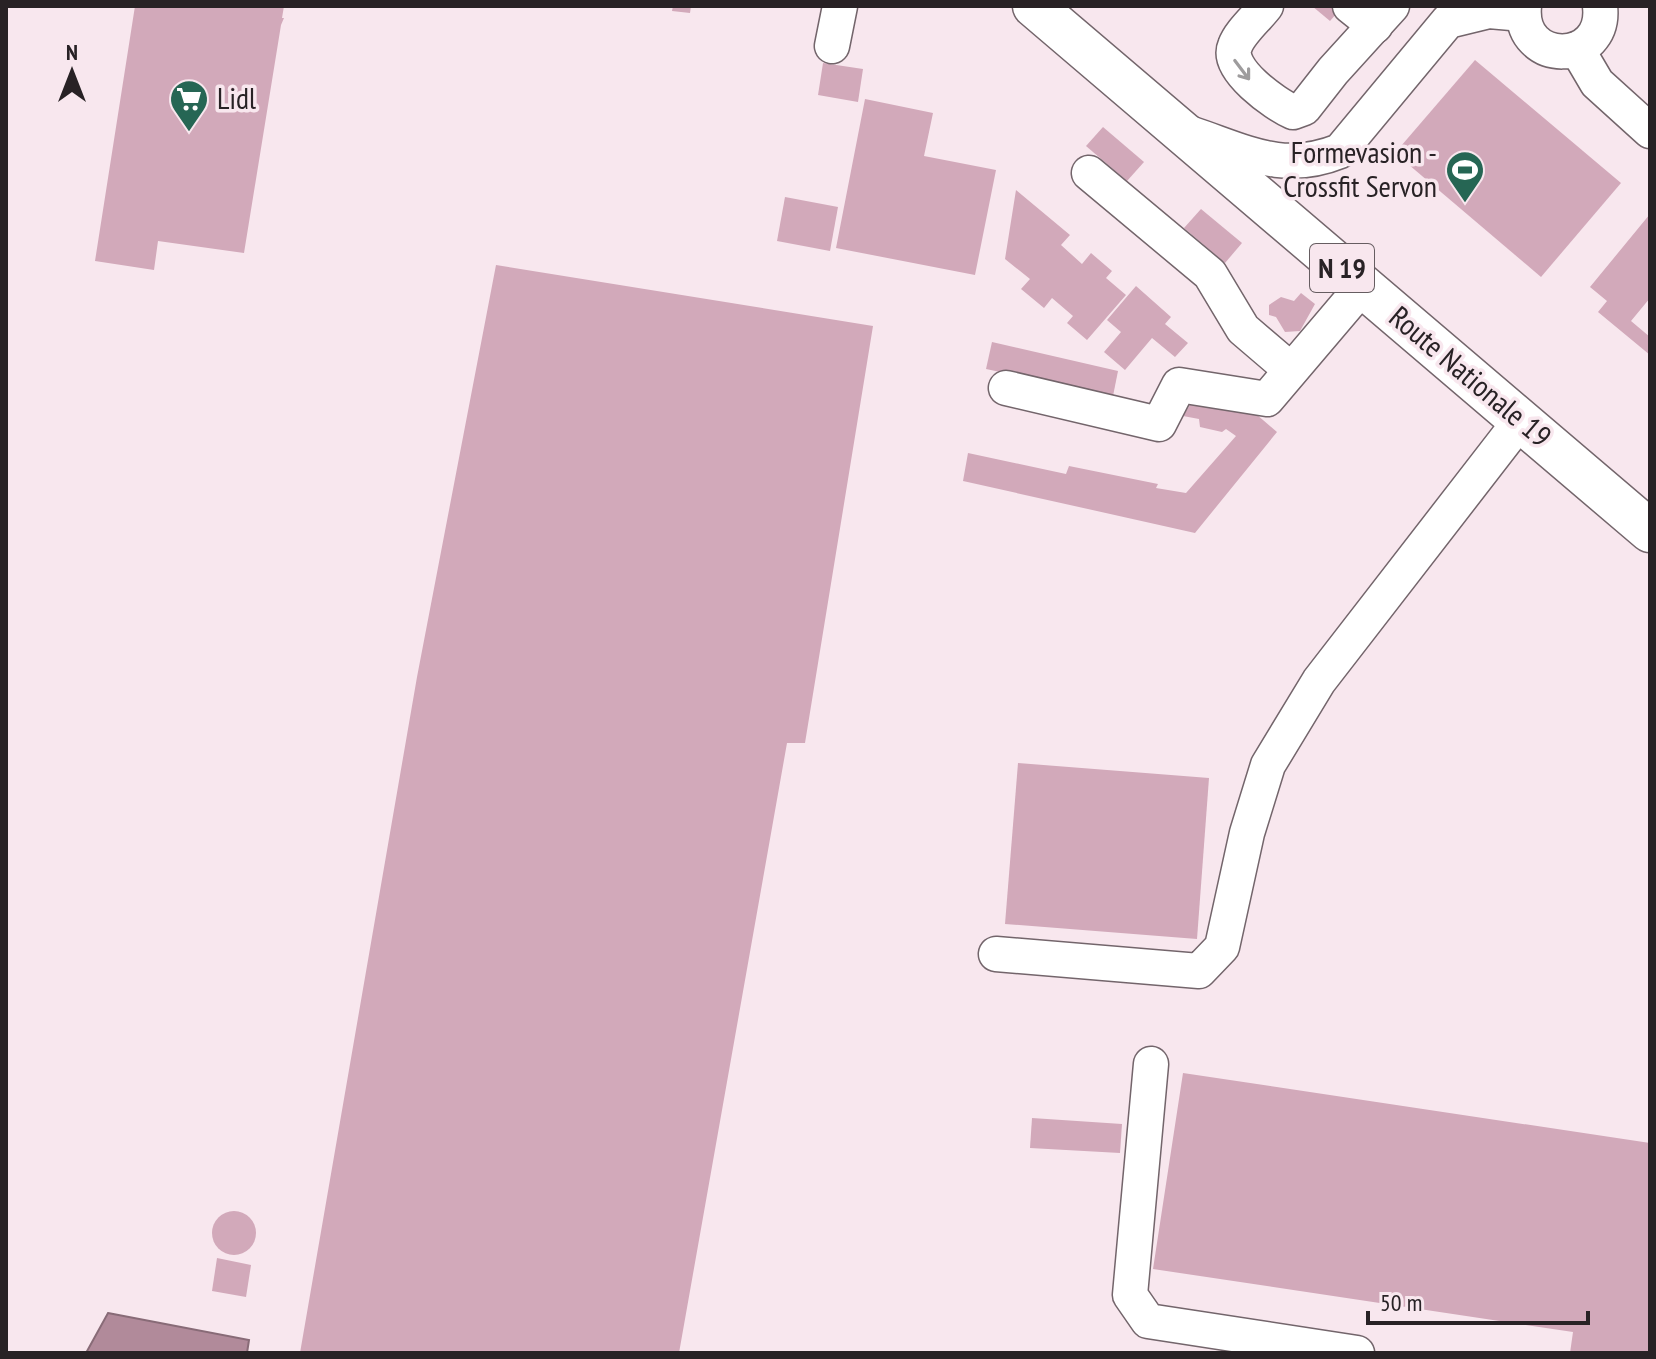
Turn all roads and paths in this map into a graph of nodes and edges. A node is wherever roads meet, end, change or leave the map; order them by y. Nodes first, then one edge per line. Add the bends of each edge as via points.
1 (840, 6) edge
2 (1034, 6) edge
3 (1266, 6) edge
4 (1600, 6) edge
5 (1524, 10) edge
6 (1372, 13) edge
7 (832, 46) dead end
8 (1577, 49) junction
9 (1293, 112) junction
10 (1179, 129) junction
11 (1650, 131) edge
12 (1340, 151) junction
13 (1089, 173) dead end
14 (1363, 286) junction
15 (1291, 370) junction
16 (1006, 388) dead end
17 (1521, 420) junction
18 (1650, 531) edge
19 (996, 954) dead end
20 (1151, 1064) dead end
21 (1284, 1347) edge
22 (1357, 1353) edge

1 - 7 street
2 - 10 main road, Route Nationale 19 / N 19
3 -> 9 street via 1234,46 1234,59 1239,71
4 - 8 street via 1596,33
5 - 8 street via 1531,38 1541,46
5 - 12 street via 1489,11 1448,21
6 - 9 street via 1304,108
8 - 11 street via 1597,83
9 - 12 street
10 - 12 street via 1272,161 1320,159
10 - 14 main road, Route Nationale 19 / N 19
13 - 15 street via 1210,274 1243,329
14 - 15 street
14 - 17 main road, Route Nationale 19 / N 19
15 - 16 street via 1267,399 1179,385 1159,424
17 - 18 main road, Route Nationale 19 / N 19
17 - 19 street via 1319,681 1268,765 1222,947 1199,971
20 - 21 street via 1130,1295 1148,1321
21 - 22 street

